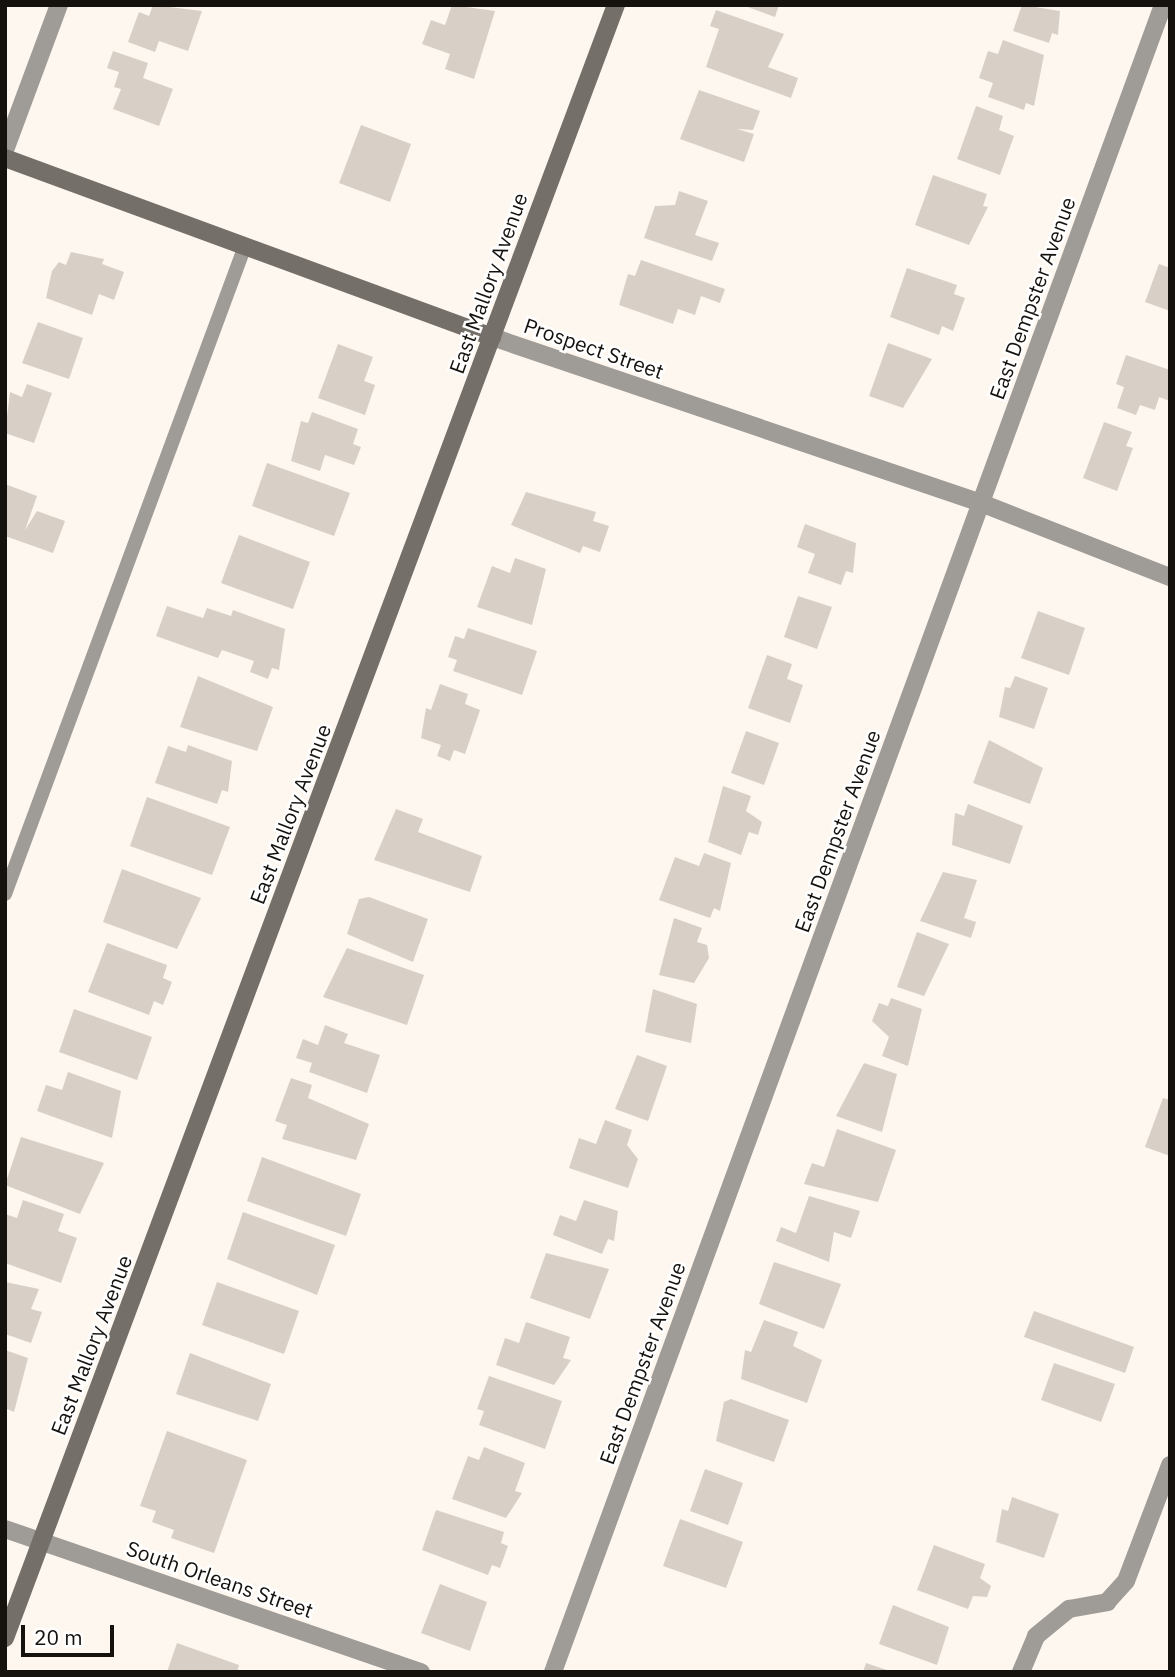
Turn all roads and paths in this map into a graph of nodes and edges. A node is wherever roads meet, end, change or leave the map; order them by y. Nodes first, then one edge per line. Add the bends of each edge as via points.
1 (59, 5) edge
2 (616, 5) edge
3 (1163, 5) edge
4 (5, 150) edge
5 (5, 158) edge
6 (245, 246) junction
7 (492, 337) junction
8 (981, 503) junction
9 (1170, 577) edge
10 (5, 894) edge
11 (1170, 1465) edge
12 (5, 1529) edge
13 (41, 1542) junction
14 (5, 1639) edge
15 (421, 1672) edge
16 (553, 1672) edge
17 (1021, 1672) edge

1 - 4 street
2 - 7 main road, East Mallory Avenue
3 - 8 street, East Dempster Avenue
5 - 6 main road, Prospect Street
6 - 7 main road, Prospect Street
6 - 10 lane
7 - 8 street, Prospect Street
7 - 13 main road, East Mallory Avenue
8 - 9 street, Prospect Street
8 - 16 street, East Dempster Avenue
11 - 17 street via 1126,1581 1107,1602 1069,1609 1036,1636
12 - 13 street, South Orleans Street
13 - 14 main road, East Mallory Avenue
13 - 15 street, South Orleans Street

